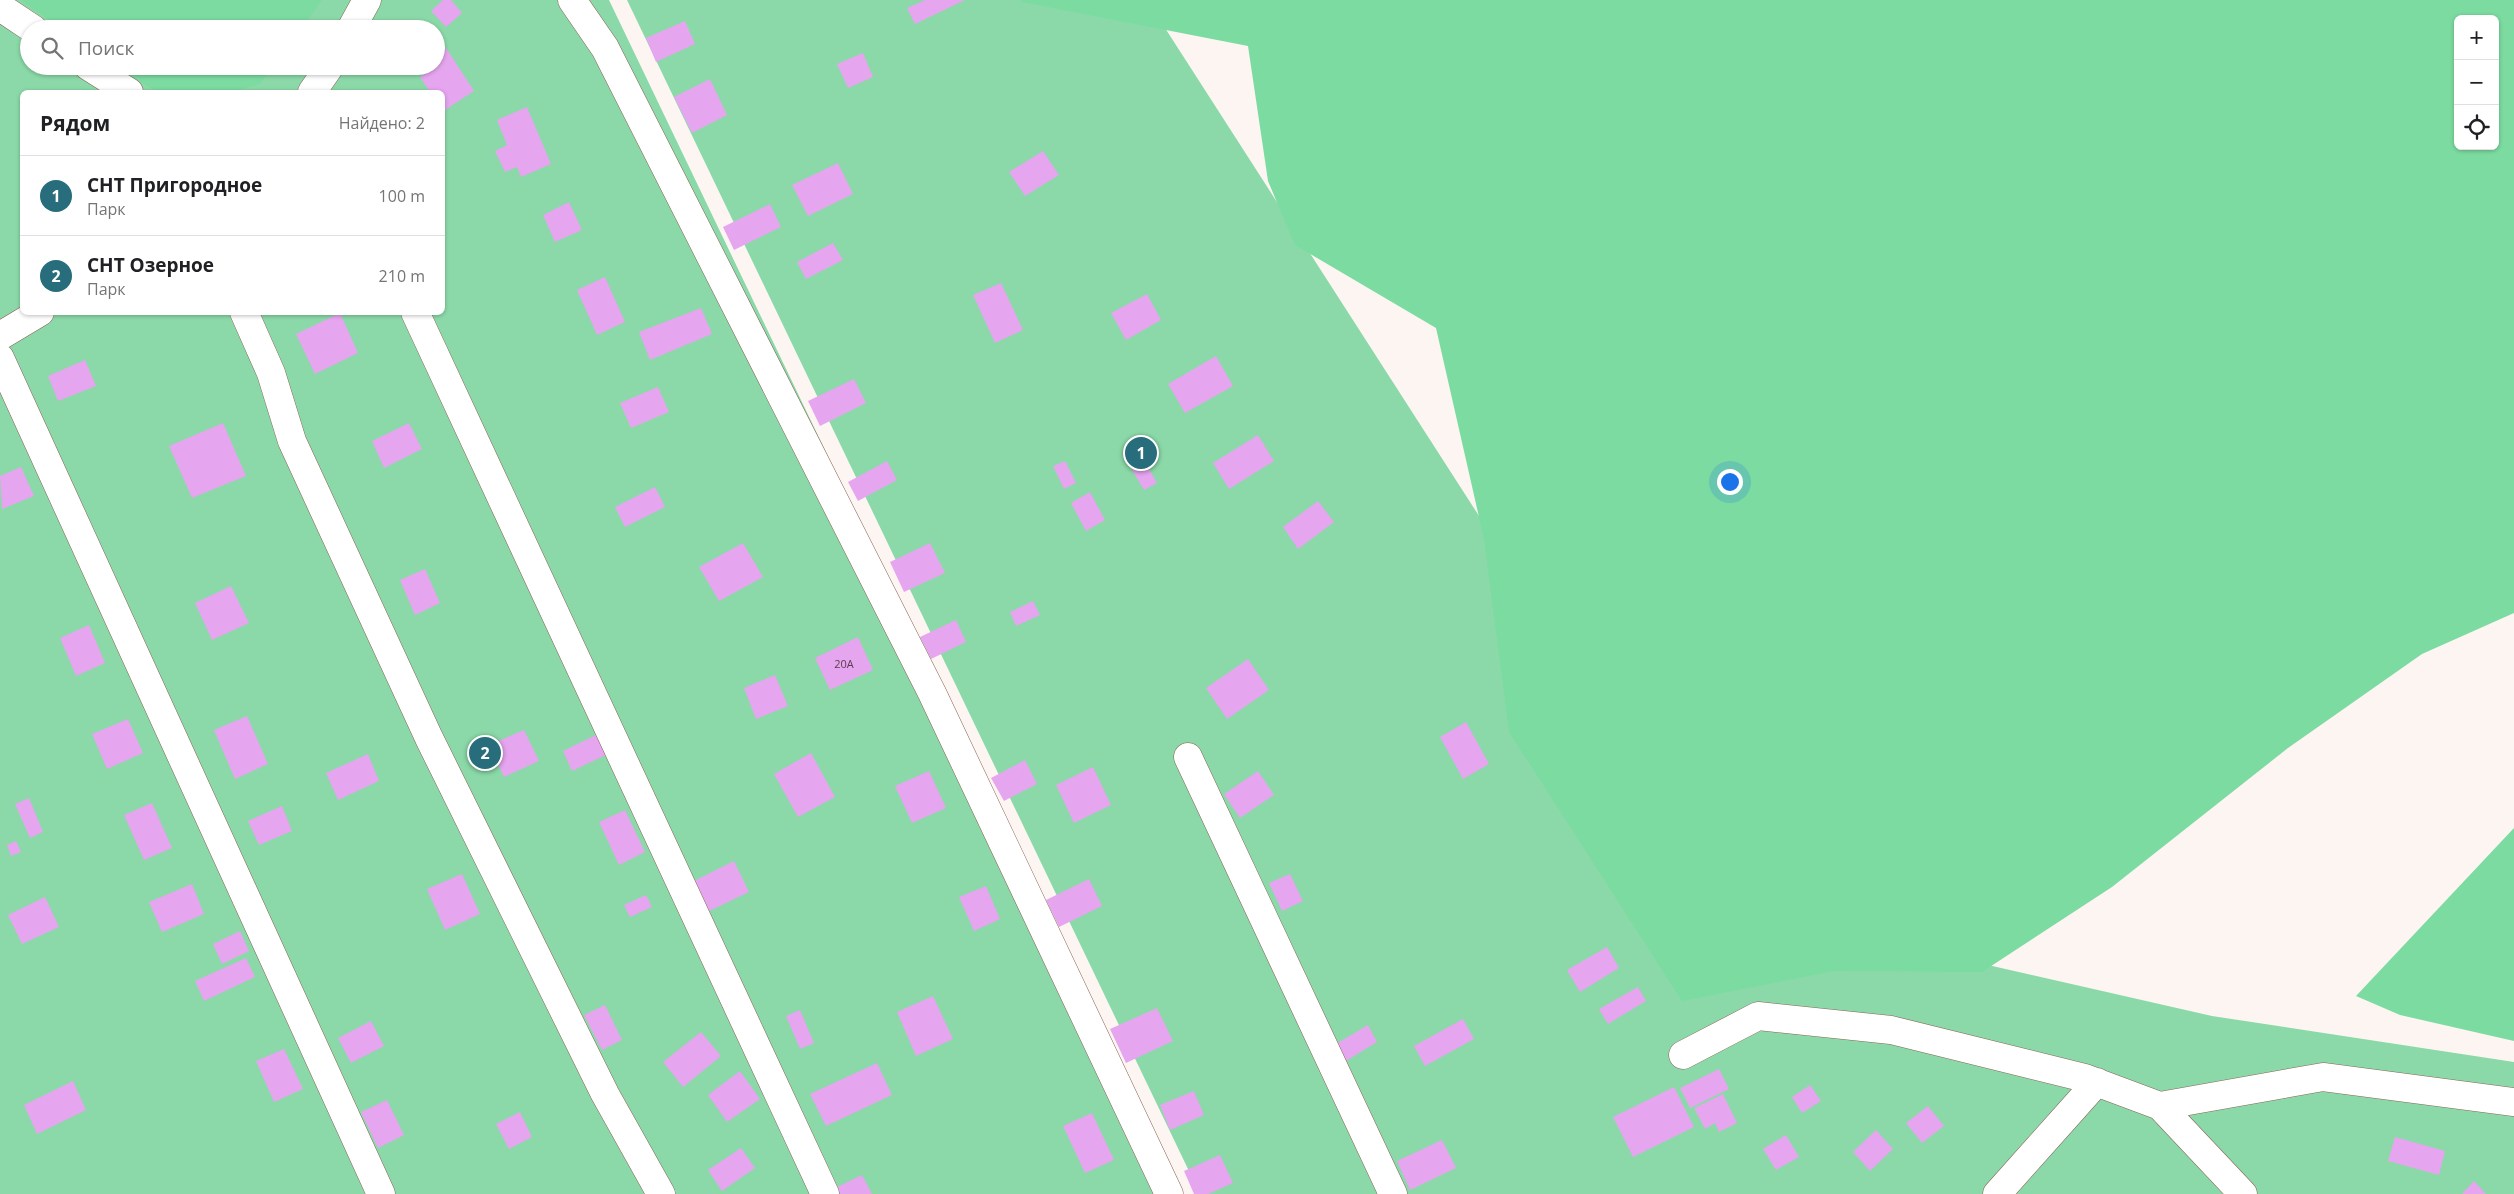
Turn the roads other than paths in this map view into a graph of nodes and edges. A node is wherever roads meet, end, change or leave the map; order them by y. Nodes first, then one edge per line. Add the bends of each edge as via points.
1 (367, 0) edge
2 (572, 0) edge
3 (0, 6) edge
4 (20, 20) edge
5 (356, 20) edge
6 (102, 75) edge
7 (324, 75) edge
8 (126, 90) edge
9 (313, 90) edge
10 (35, 315) edge
11 (245, 315) edge
12 (416, 315) edge
13 (0, 336) edge
14 (0, 358) edge
15 (1188, 757) dead end
16 (1683, 1055) dead end
17 (2097, 1082) junction
18 (2514, 1102) edge
19 (2160, 1106) junction
20 (381, 1194) edge
21 (662, 1194) edge
22 (825, 1194) edge
23 (1169, 1194) edge
24 (1393, 1194) edge
25 (1997, 1194) edge
26 (2243, 1194) edge

1 - 5 lane
2 - 23 lane via 605,48 927,684
3 - 4 lane
6 - 8 lane
7 - 9 lane
10 - 13 lane
11 - 21 lane via 270,373 292,441 429,738 605,1094
12 - 22 lane
14 - 20 lane
15 - 24 lane
16 - 17 lane via 1758,1016 1891,1030
17 - 19 lane
17 - 25 lane
18 - 19 lane via 2324,1077
19 - 26 lane

